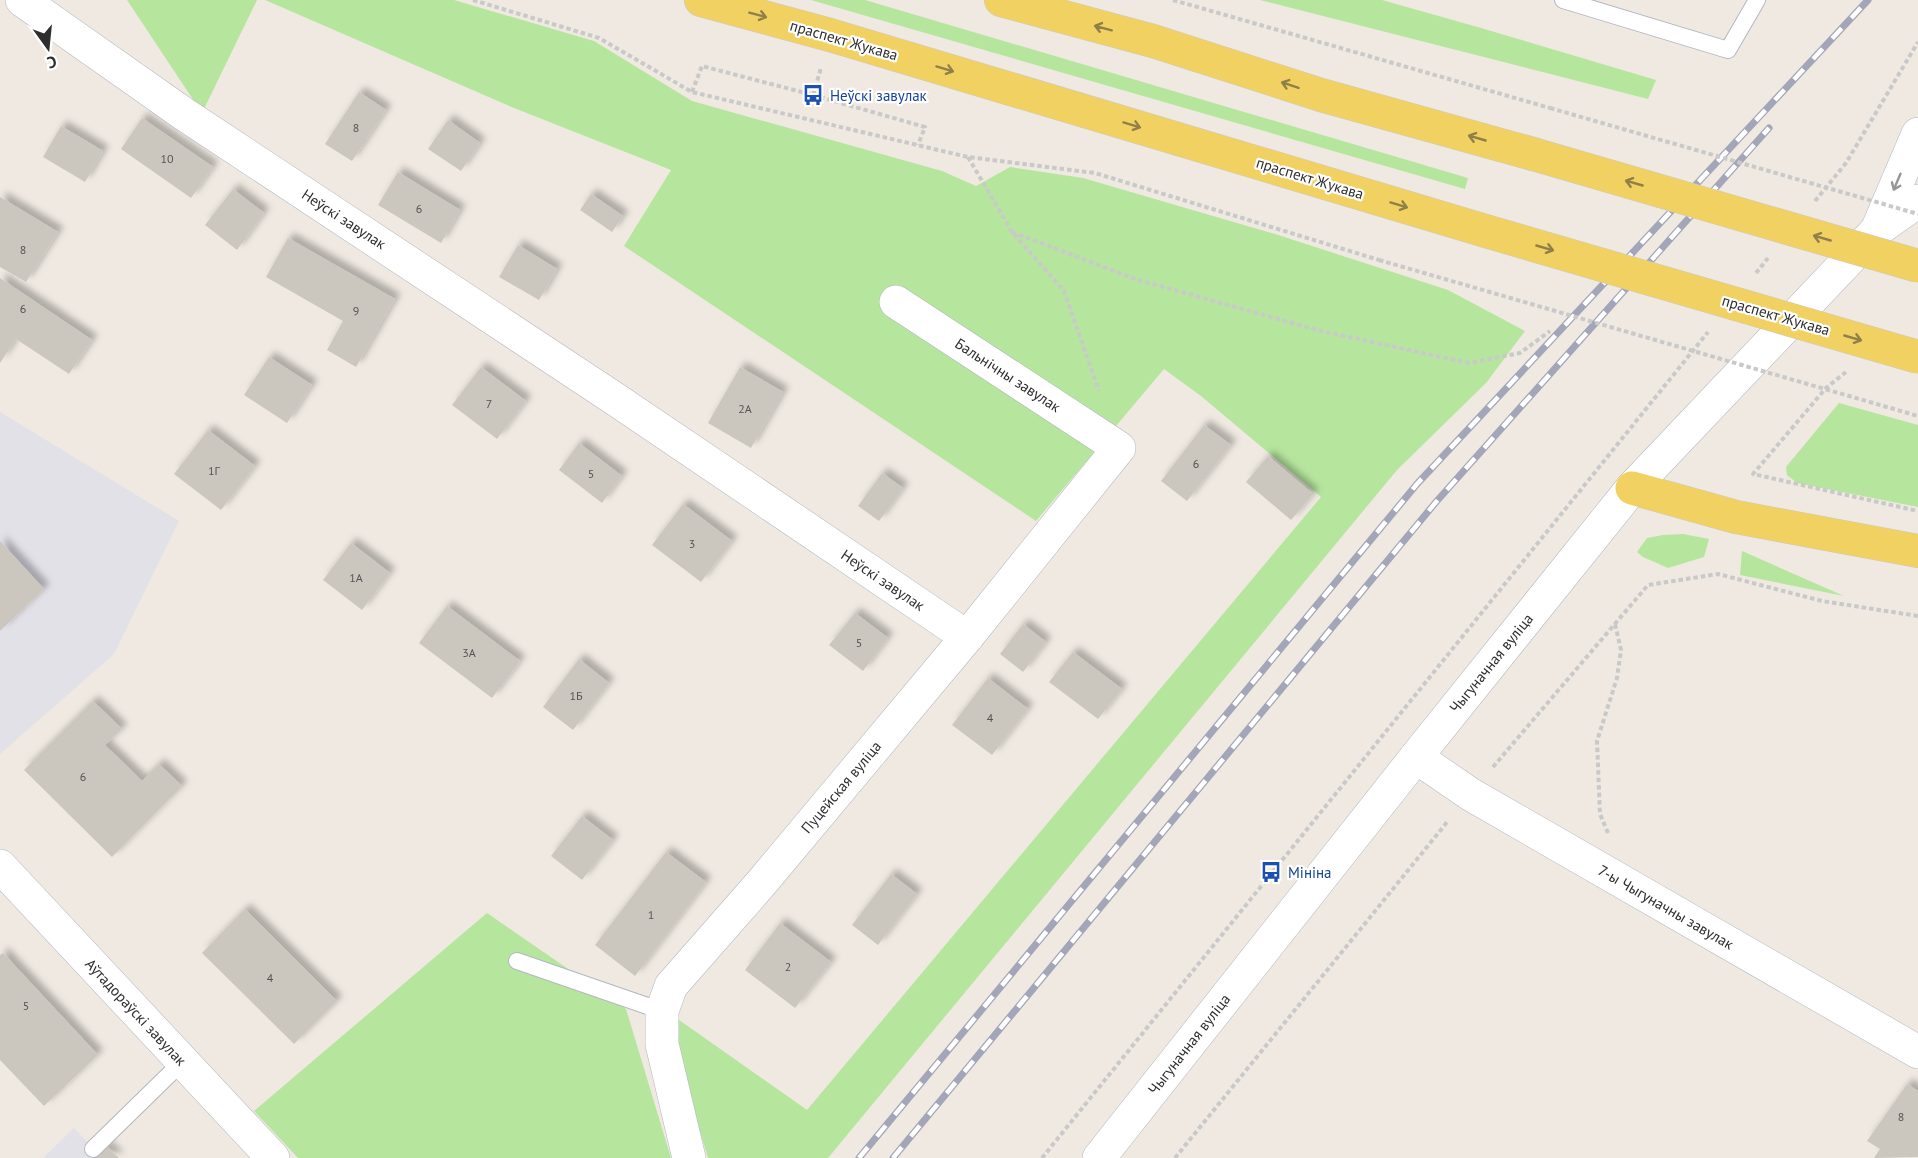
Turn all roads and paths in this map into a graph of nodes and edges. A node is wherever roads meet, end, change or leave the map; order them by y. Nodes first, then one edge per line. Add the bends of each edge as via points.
1 (22, 0) edge
2 (473, 0) edge
3 (701, 0) edge
4 (1001, 0) edge
5 (1173, 0) edge
6 (1563, 0) edge
7 (1757, 0) edge
8 (692, 92) junction
9 (1918, 134) edge
10 (918, 145) junction
11 (968, 157) junction
12 (1918, 201) edge
13 (1918, 214) edge
14 (1877, 230) junction
15 (1012, 232) junction
16 (1918, 266) edge
17 (896, 302) dead end
18 (1550, 332) dead end
19 (1918, 357) edge
20 (1853, 366) dead end
21 (1100, 392) dead end
22 (1918, 416) edge
23 (1119, 448) joint
24 (1632, 488) junction
25 (1918, 511) edge
26 (1554, 521) dead end
27 (1918, 550) edge
28 (1918, 616) edge
29 (1615, 623) junction
30 (967, 637) junction
31 (1416, 757) junction
32 (1470, 794) junction
33 (1609, 835) dead end
34 (0, 866) edge
35 (517, 961) dead end
36 (662, 1011) junction
37 (1918, 1052) edge
38 (182, 1062) junction
39 (93, 1149) dead end
40 (273, 1158) edge
41 (689, 1158) edge
42 (1041, 1158) edge
43 (1099, 1158) edge
44 (1174, 1158) edge

1 - 30 street, Неўскі завулак via 184,114
2 - 8 path via 599,38
3 -> 19 main road, праспект Жукава, bridge
16 -> 4 main road, bridge
5 - 13 path, bridge
6 - 7 lane via 1728,50
8 - 10 path
8 - 10 path via 702,66 925,127
9 -> 14 street
10 - 11 path
11 - 15 path
11 - 22 path, bridge via 1095,173 1379,260
12 - 14 street, Чыгуначная вуліца
14 - 24 street, Чыгуначная вуліца
15 - 18 path via 1135,279 1321,331 1470,363 1520,353
15 - 21 path via 1064,291
17 - 23 street, Бальнічны завулак
20 - 25 path via 1826,388 1753,474
23 - 30 street, Пуцейская вуліца
24 - 27 main road via 1736,517
24 - 31 street, Чыгуначная вуліца
26 - 42 path
28 - 29 path via 1822,601 1718,574 1648,585
29 - 32 path
29 - 33 path via 1621,650 1617,678 1596,741 1600,814
30 - 36 street, Пуцейская вуліца via 670,986
31 - 32 street, 7-ы Чыгуначны завулак
31 - 43 street, Чыгуначная вуліца
32 - 37 street, 7-ы Чыгуначны завулак
32 - 44 path
34 - 38 street, Аўтадораўскі завулак
35 - 36 lane
36 - 41 street, Пуцейская вуліца via 662,1044
38 - 39 lane
38 - 40 street, Аўтадораўскі завулак

